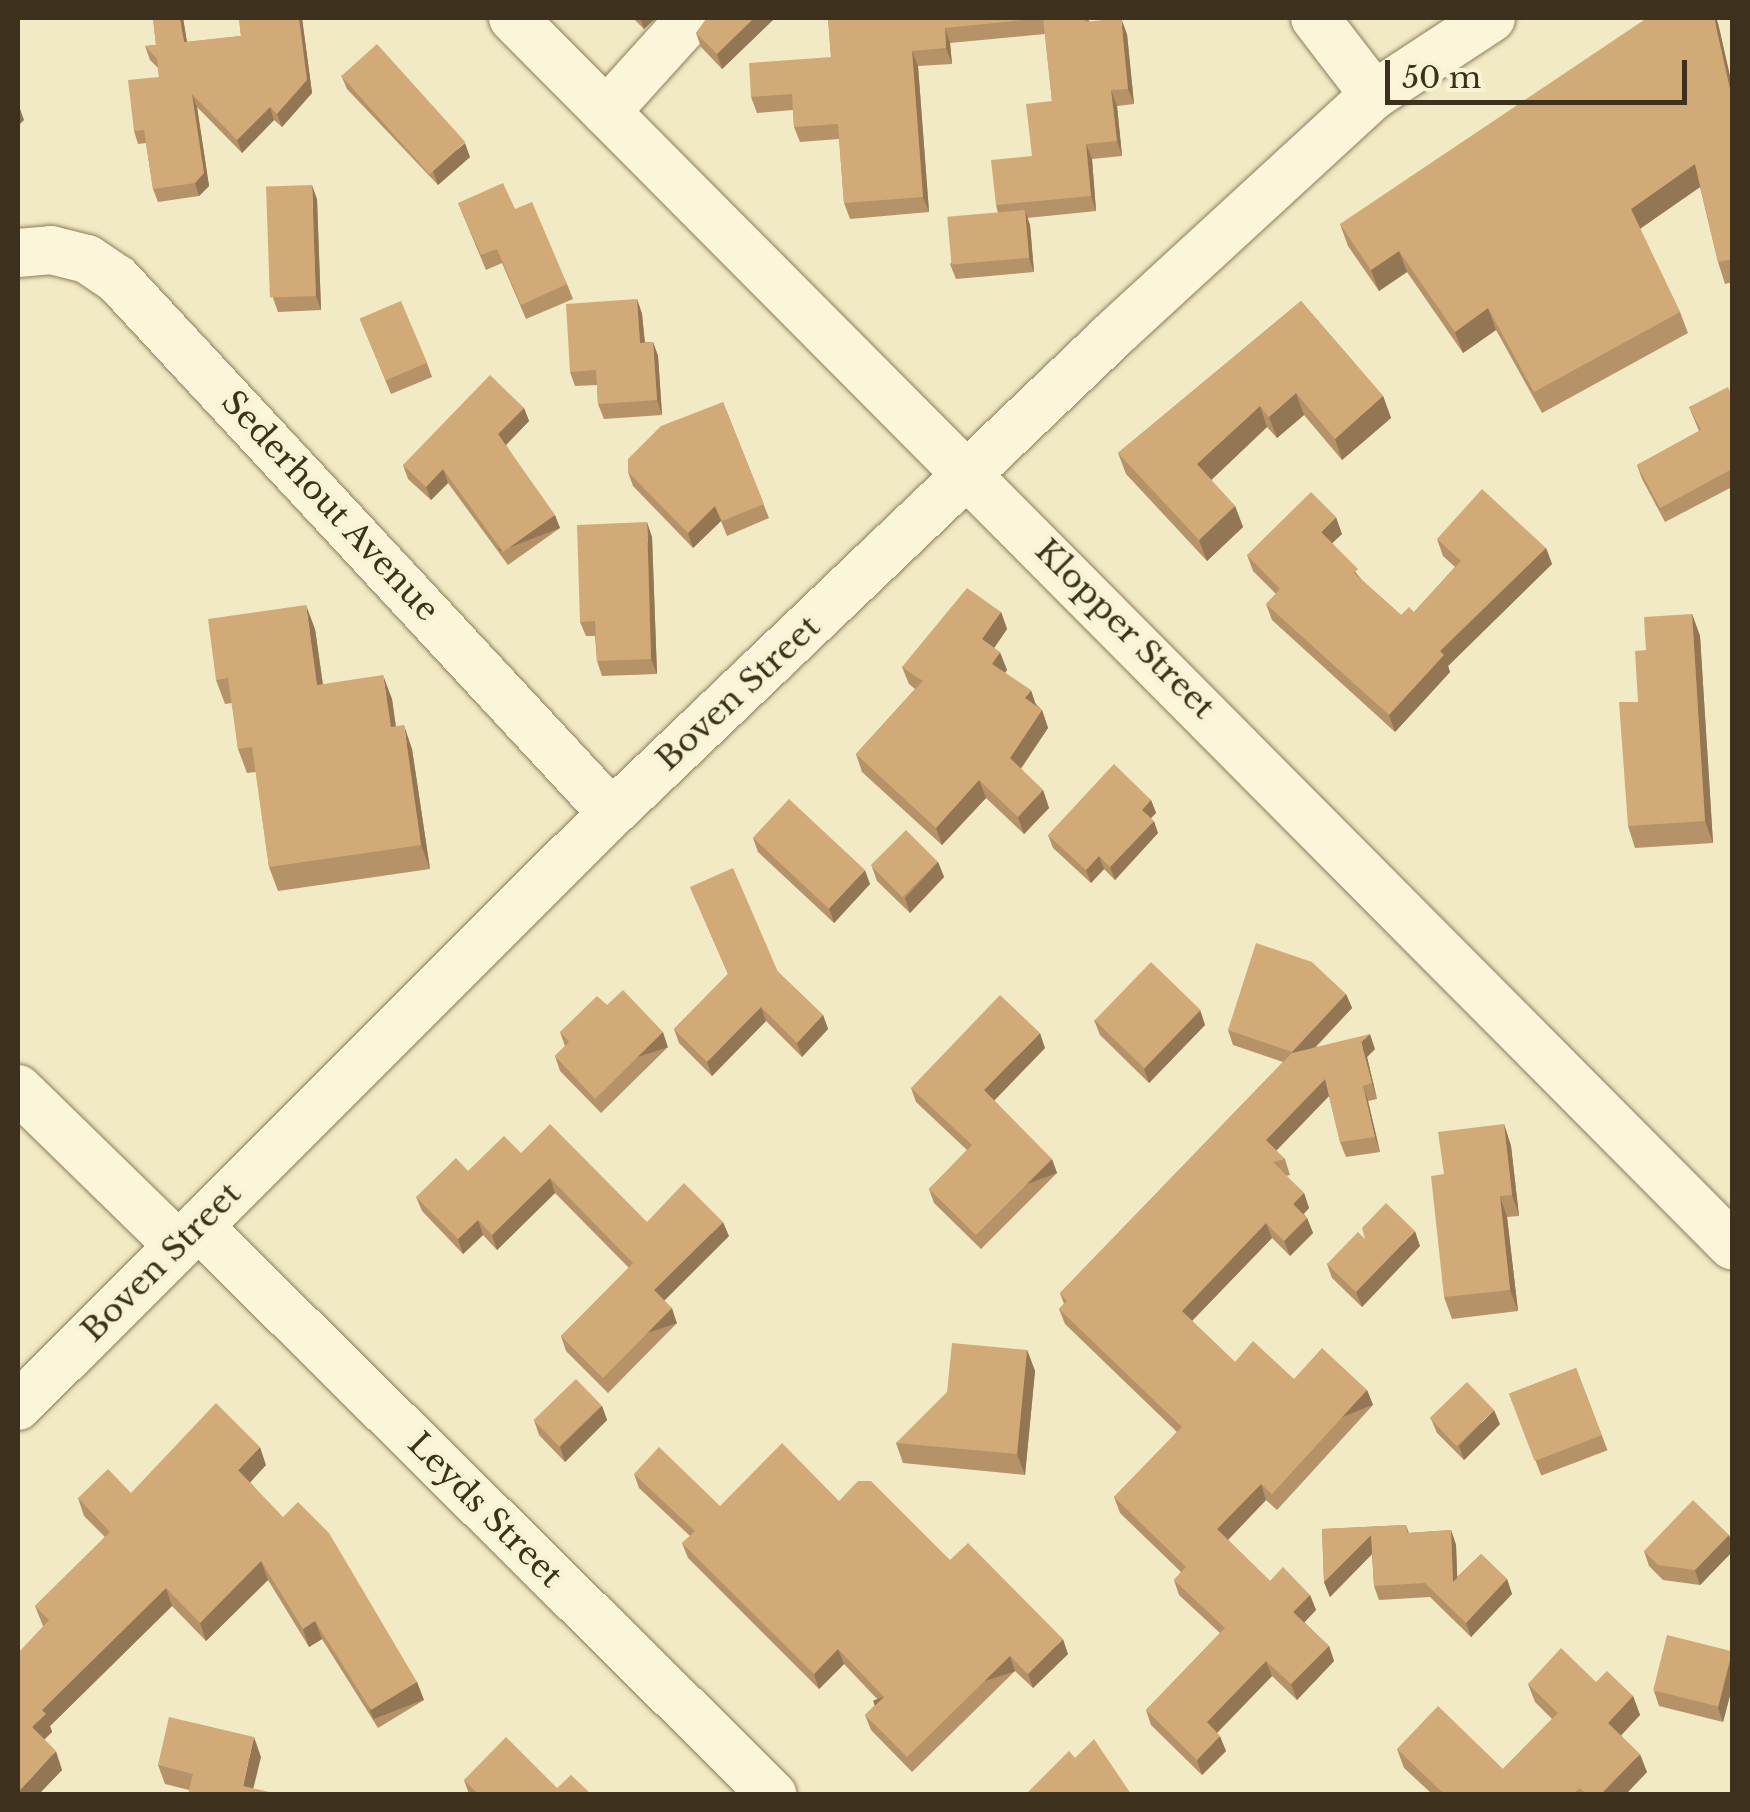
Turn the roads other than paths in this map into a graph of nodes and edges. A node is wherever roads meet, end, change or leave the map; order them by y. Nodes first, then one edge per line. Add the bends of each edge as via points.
1 (514, 18) edge
2 (691, 18) edge
3 (1315, 18) edge
4 (1491, 18) edge
5 (1374, 95) junction
6 (606, 112) junction
7 (18, 253) edge
8 (971, 472) junction
9 (612, 813) junction
10 (18, 1088) edge
11 (188, 1236) junction
12 (1732, 1245) edge
13 (18, 1406) edge
14 (772, 1794) edge

1 - 6 street, Klopper Street
2 - 6 street
3 - 5 street
4 - 5 street, Boven Street
5 - 8 street, Boven Street
6 - 8 street, Klopper Street
7 - 9 street, Sederhout Avenue via 51,250 87,259 117,279
8 - 9 street, Boven Street
8 - 12 street, Klopper Street
9 - 11 street, Boven Street
10 - 11 street, Leyds Street
11 - 13 street, Boven Street
11 - 14 street, Leyds Street

